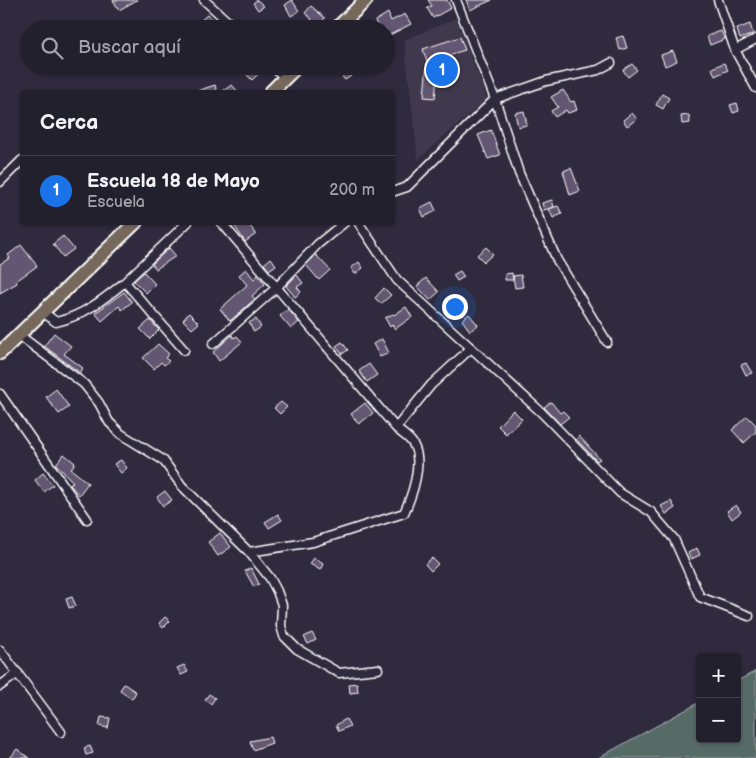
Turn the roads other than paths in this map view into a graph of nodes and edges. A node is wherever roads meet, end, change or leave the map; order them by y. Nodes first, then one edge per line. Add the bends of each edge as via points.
1 (204, 0) edge
2 (366, 0) edge
3 (456, 0) edge
4 (718, 0) edge
5 (226, 20) edge
6 (345, 20) edge
7 (756, 39) edge
8 (735, 50) junction
9 (611, 63) dead end
10 (282, 75) edge
11 (288, 75) edge
12 (285, 78) junction
13 (756, 88) edge
14 (272, 90) edge
15 (495, 99) junction
16 (20, 162) edge
17 (0, 182) edge
18 (395, 191) edge
19 (133, 225) edge
20 (185, 225) edge
21 (224, 225) edge
22 (340, 225) edge
23 (360, 225) edge
24 (125, 282) junction
25 (276, 288) junction
26 (43, 312) junction
27 (19, 335) junction
28 (607, 342) dead end
29 (213, 344) dead end
30 (470, 349) junction
31 (184, 350) dead end
32 (0, 353) edge
33 (0, 394) edge
34 (396, 428) junction
35 (87, 519) dead end
36 (248, 552) junction
37 (749, 616) dead end
38 (0, 650) edge
39 (378, 669) dead end
40 (18, 673) junction
41 (0, 686) edge
42 (61, 732) dead end

1 - 5 street
2 - 6 main road
3 - 15 street
4 - 8 street
7 - 8 street
8 - 13 street
9 - 15 street via 598,70 546,81
10 - 12 street
11 - 12 main road
12 - 14 main road
15 - 18 street via 407,187
15 - 28 street via 519,172 557,260
16 - 17 street
19 - 26 main road
20 - 24 street
21 - 25 street
22 - 25 street
23 - 30 street via 397,280
24 - 26 street via 101,302 71,318 56,322
24 - 31 street
25 - 29 street
25 - 34 street
26 - 27 main road
27 - 32 main road
27 - 36 street via 84,384 109,422 121,434 163,460 182,486
30 - 34 street via 431,385
30 - 37 street via 542,413 620,493 651,512 674,539 700,598
33 - 35 street
34 - 36 street via 413,444 416,466 414,490 404,513 313,542
36 - 39 street via 277,591 282,605 284,636 298,649 339,673
38 - 40 street
40 - 41 street
40 - 42 street

